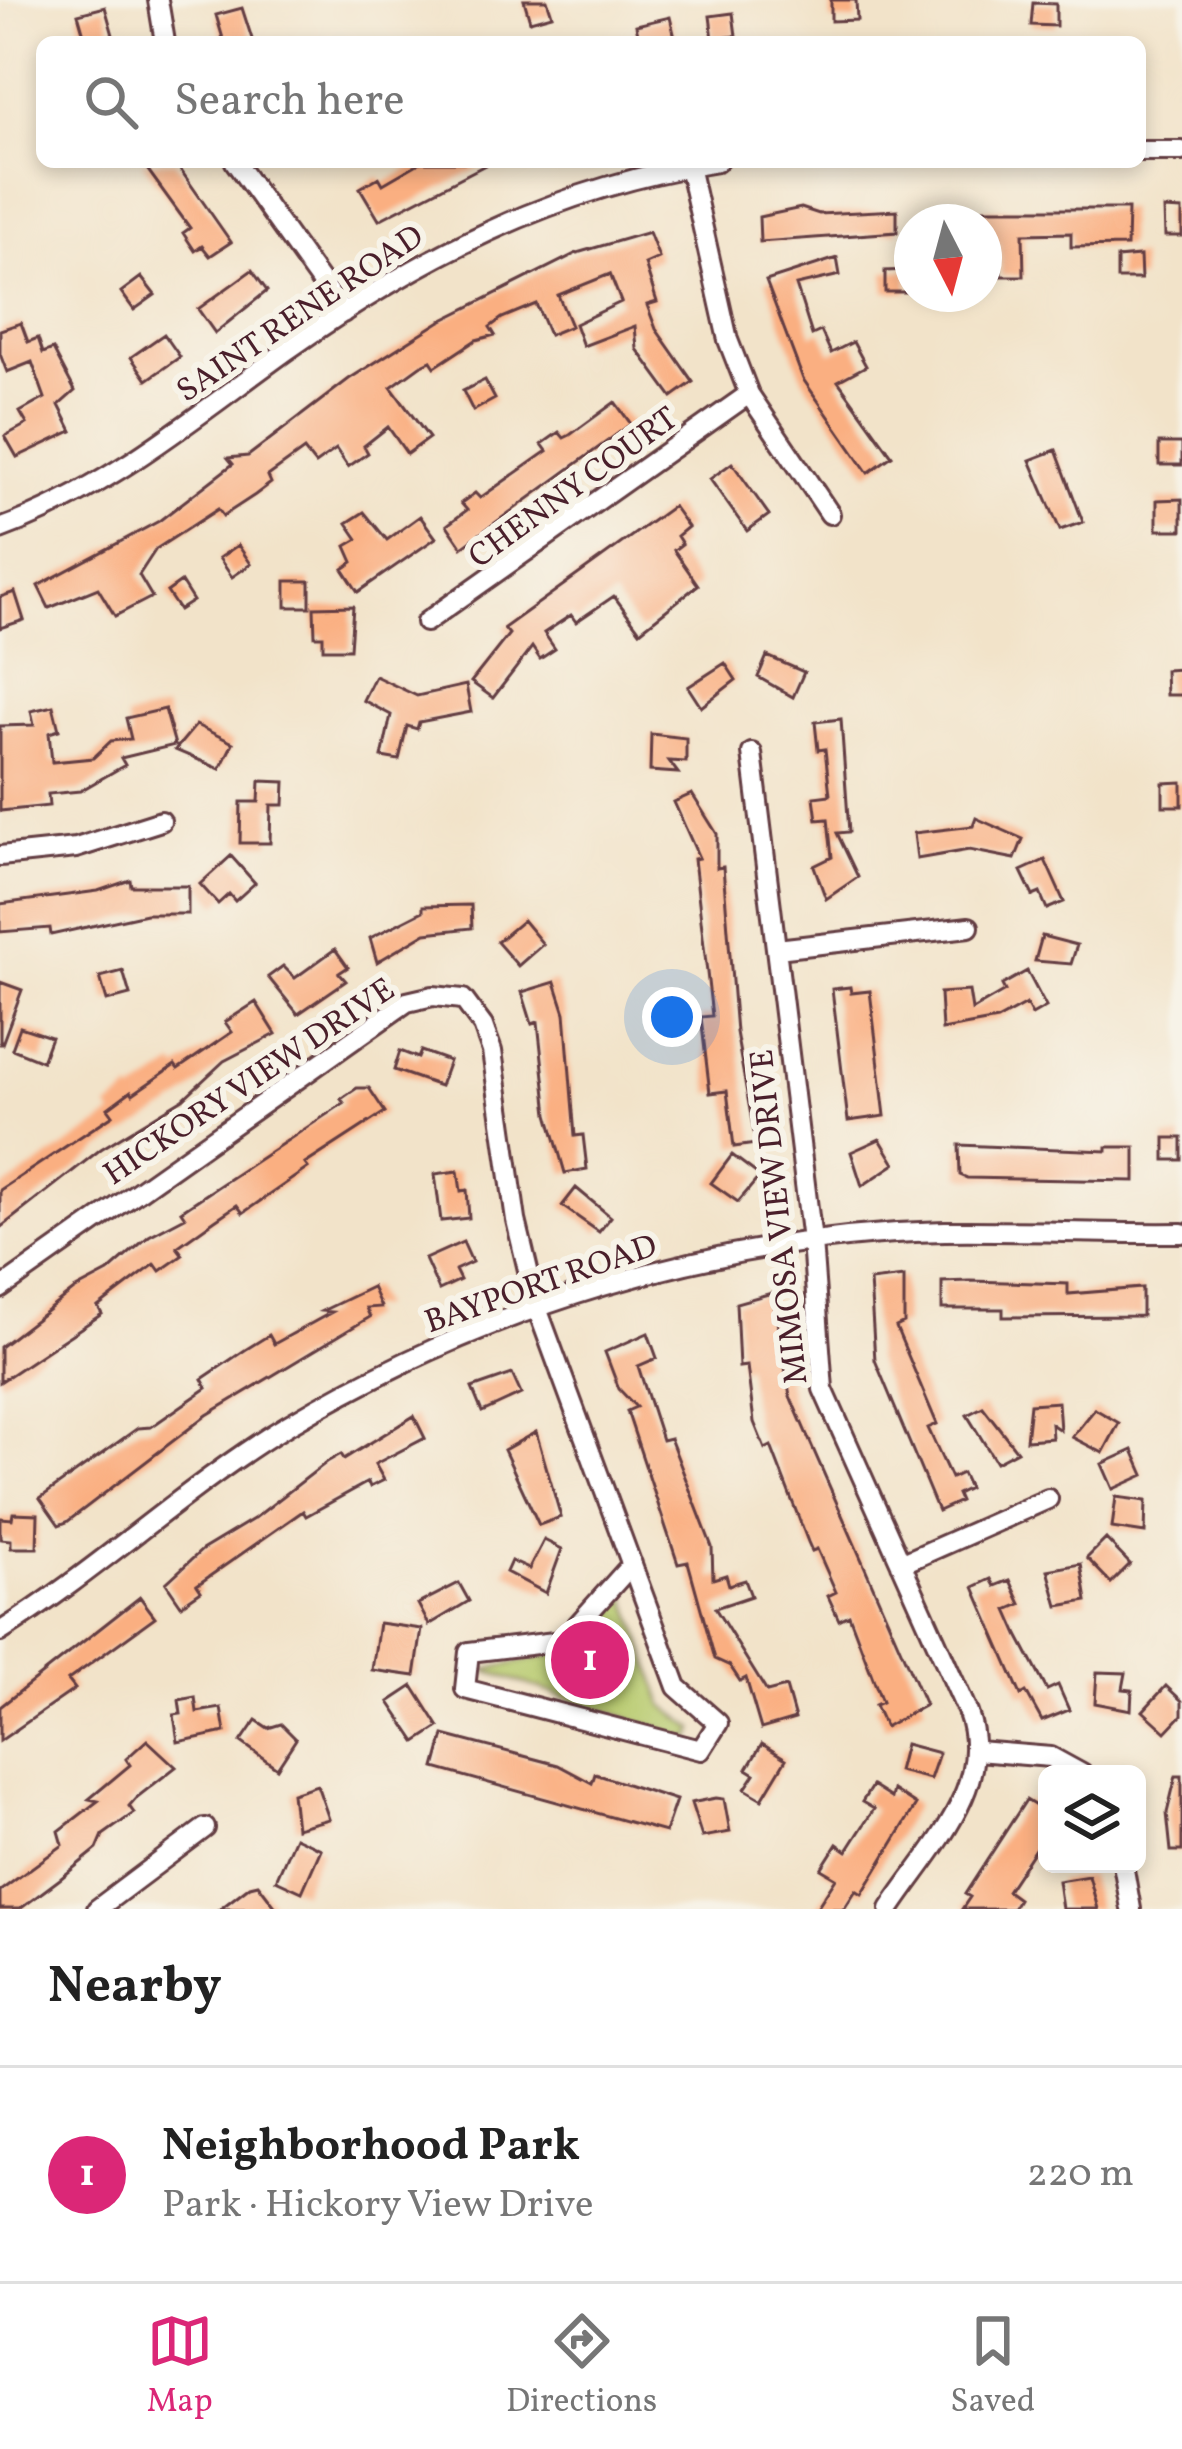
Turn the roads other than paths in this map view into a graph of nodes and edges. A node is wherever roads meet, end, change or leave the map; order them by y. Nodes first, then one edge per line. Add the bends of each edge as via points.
1 (158, 0) edge
2 (164, 36) edge
3 (1146, 151) edge
4 (1182, 151) edge
5 (239, 168) edge
6 (679, 168) edge
7 (689, 168) edge
8 (343, 313) junction
9 (749, 394) junction
10 (830, 514) dead end
11 (0, 529) edge
12 (426, 622) dead end
13 (752, 753) dead end
14 (161, 821) dead end
15 (0, 856) edge
16 (969, 927) dead end
17 (777, 950) junction
18 (1182, 1233) edge
19 (812, 1241) junction
20 (0, 1289) edge
21 (537, 1308) junction
22 (1048, 1499) dead end
23 (632, 1564) junction
24 (901, 1564) junction
25 (0, 1632) edge
26 (977, 1751) junction
27 (1066, 1765) edge
28 (205, 1828) dead end
29 (1125, 1873) edge
30 (97, 1909) edge
31 (890, 1909) edge
32 (1131, 1909) edge

1 - 2 street
3 - 4 street
5 - 8 street
6 - 8 street, SAINT RENE ROAD via 526,212 435,255
7 - 9 street via 728,340
8 - 11 street, SAINT RENE ROAD via 102,483
9 - 10 street
9 - 12 street, CHENNY COURT
13 - 17 street, MIMOSA VIEW DRIVE
14 - 15 street via 76,848
16 - 17 street
17 - 19 street, MIMOSA VIEW DRIVE
18 - 19 street, BAYPORT ROAD via 944,1231
19 - 21 street, BAYPORT ROAD via 691,1262
19 - 24 street, MIMOSA VIEW DRIVE via 823,1389
20 - 21 street, HICKORY VIEW DRIVE via 347,1042 407,1002 433,996 463,999 492,1051
21 - 23 street, HICKORY VIEW DRIVE
21 - 25 street, BAYPORT ROAD via 383,1371 287,1426
22 - 24 street
23 - 23 street, HICKORY VIEW DRIVE via 677,1687 718,1723 701,1750 465,1689 470,1652 563,1641
24 - 26 street, MIMOSA VIEW DRIVE
26 - 27 street
26 - 31 street via 967,1793
28 - 30 street
29 - 32 street

